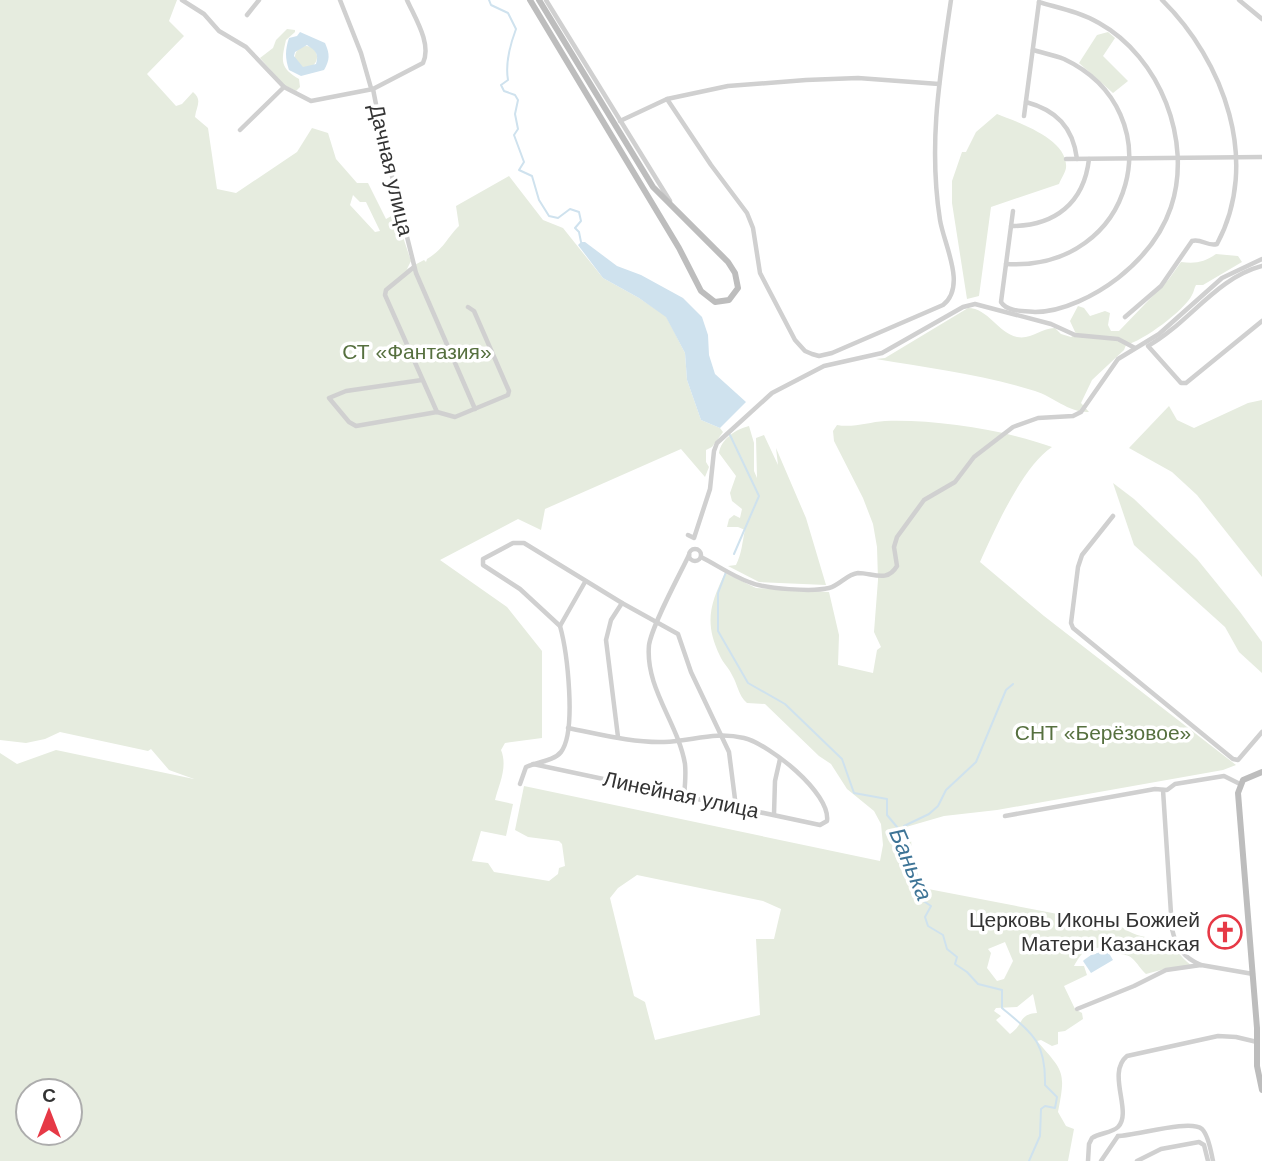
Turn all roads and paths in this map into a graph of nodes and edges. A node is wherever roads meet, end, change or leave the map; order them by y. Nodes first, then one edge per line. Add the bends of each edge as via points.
1 (182, 0) edge
2 (259, 0) edge
3 (340, 0) edge
4 (407, 0) edge
5 (530, 0) edge
6 (539, 0) edge
7 (546, 0) edge
8 (951, 0) edge
9 (1162, 0) edge
10 (1238, 0) edge
11 (1039, 1) edge
12 (247, 15) dead end
13 (1262, 19) edge
14 (1033, 50) junction
15 (939, 84) junction
16 (284, 87) junction
17 (372, 88) junction
18 (667, 99) junction
19 (1026, 102) junction
20 (1024, 116) dead end
21 (621, 121) junction
22 (240, 130) dead end
23 (1235, 157) junction
24 (1262, 157) edge
25 (1128, 158) junction
26 (1177, 158) junction
27 (1066, 159) dead end
28 (1077, 159) junction
29 (1089, 159) junction
30 (1013, 211) dead end
31 (681, 216) junction
32 (1011, 226) junction
33 (1262, 259) edge
34 (1006, 264) junction
35 (1262, 266) edge
36 (414, 267) junction
37 (468, 307) dead end
38 (1125, 317) dead end
39 (1262, 321) edge
40 (1135, 348) junction
41 (422, 380) junction
42 (475, 408) junction
43 (437, 412) junction
44 (1113, 516) dead end
45 (688, 535) dead end
46 (689, 555) junction
47 (701, 556) junction
48 (585, 582) junction
49 (622, 603) junction
50 (658, 622) junction
51 (560, 626) junction
52 (568, 728) junction
53 (1262, 732) edge
54 (719, 734) junction
55 (618, 737) junction
56 (678, 741) junction
57 (780, 759) junction
58 (533, 764) junction
59 (1262, 772) edge
60 (520, 784) dead end
61 (1240, 784) junction
62 (1163, 790) junction
63 (684, 796) junction
64 (736, 807) junction
65 (774, 814) junction
66 (1005, 816) dead end
67 (1201, 965) junction
68 (1252, 974) junction
69 (1077, 1009) dead end
70 (1257, 1042) junction
71 (1262, 1090) edge
72 (1117, 1129) junction
73 (1118, 1136) junction
74 (1088, 1161) edge
75 (1101, 1161) edge
76 (1137, 1161) edge
77 (1211, 1161) edge

1 - 16 street via 246,47
2 - 12 street
3 - 17 street, Дачная улица
4 - 17 street via 425,42 423,63
5 - 31 street via 701,291 715,302 729,300 738,288 735,273
6 - 31 street via 653,187
7 - 21 street
8 - 15 street
9 - 23 street via 1212,65 1228,108
10 - 13 street
11 - 14 street
11 - 26 street via 1100,23 1137,55 1167,105
14 - 19 street
14 - 25 street via 1063,59 1102,88 1124,127
15 - 18 street via 858,78 806,80 728,86
15 - 18 street via 935,186 954,291 943,305 819,355 805,351 795,340 760,273 747,213
16 - 17 street via 311,101
16 - 22 street
17 - 36 street, Дачная улица
18 - 21 street
19 - 20 street
19 - 28 street via 1062,120
21 - 31 street
23 - 24 street
23 - 26 street
23 - 38 street via 1231,205 1217,244 1192,241 1161,286
25 - 26 street
25 - 29 street
25 - 34 street via 1122,200 1095,236 1059,258
26 - 34 street via 1171,209 1155,242 1097,293 1052,310 1008,309 1001,299
27 - 28 street
28 - 29 street
29 - 32 street via 1082,187 1064,209 1040,223
30 - 32 street
32 - 34 street
33 - 40 street via 1222,278 1178,319
35 - 39 street via 1229,281 1149,346 1181,383 1186,383
36 - 41 street via 385,295
36 - 42 street, Дачная улица
37 - 42 street via 474,311 509,391
40 - 45 street via 1118,339 1075,335 975,304 963,307 882,353 824,366 758,404 717,443 710,489 694,538
40 - 47 street via 1110,368 1081,412 1013,426 974,457 955,482 924,500 897,537 897,566 888,575 859,573 820,589 763,586 746,582
41 - 43 street
41 - 43 street via 346,391 329,398 355,426
42 - 43 street via 455,417
44 - 53 street via 1082,555 1073,628 1233,759 1238,760
46 - 47 street via 694,561
46 - 47 street via 696,548
46 - 50 street
48 - 49 street
48 - 51 street
48 - 51 street via 519,541 482,561
49 - 50 street
49 - 55 street via 606,640
50 - 54 street via 678,634
50 - 56 street via 649,657
51 - 52 street via 568,664
52 - 55 street
52 - 58 street via 562,751
54 - 56 street
54 - 57 street via 761,744
54 - 64 street via 729,752
55 - 56 street
56 - 63 street via 685,765
57 - 65 street
57 - 65 street, Линейная улица via 806,780 826,809 827,821 821,825
58 - 60 street via 526,767
58 - 63 street, Линейная улица
59 - 61 street
61 - 62 street via 1224,776
61 - 68 street
62 - 66 street
62 - 67 street via 1172,931 1186,957
63 - 64 street, Линейная улица
64 - 65 street, Линейная улица
67 - 68 street
67 - 69 street via 1154,975
68 - 70 street
70 - 71 street
70 - 72 street via 1227,1035 1127,1056 1119,1065 1122,1103
72 - 73 street
72 - 74 street via 1092,1138
73 - 75 street
73 - 77 street via 1198,1127 1204,1132
76 - 77 street via 1161,1149 1199,1142

